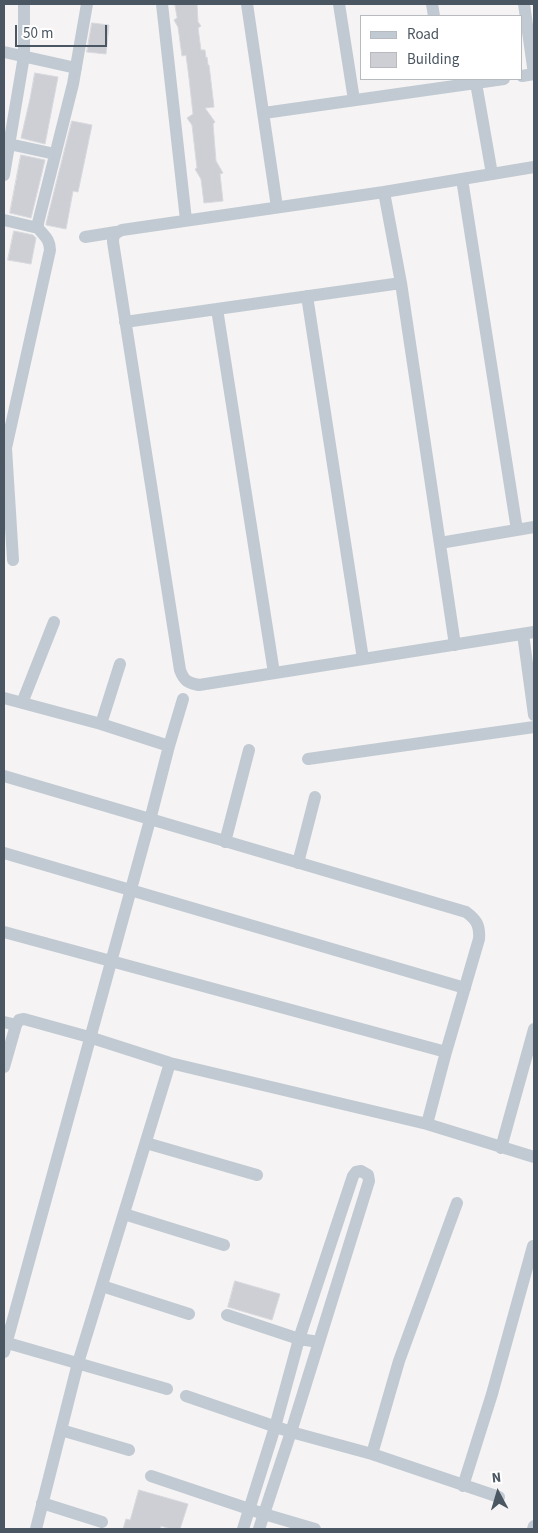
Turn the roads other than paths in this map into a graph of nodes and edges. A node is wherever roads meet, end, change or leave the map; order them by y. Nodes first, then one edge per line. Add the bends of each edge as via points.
1 (24, 4) edge
2 (87, 4) edge
3 (162, 4) edge
4 (247, 4) edge
5 (339, 4) edge
6 (524, 4) edge
7 (4, 52) edge
8 (24, 56) junction
9 (76, 68) junction
10 (534, 74) edge
11 (497, 80) edge
12 (444, 83) edge
13 (476, 83) junction
14 (354, 100) junction
15 (264, 113) junction
16 (9, 144) junction
17 (55, 154) junction
18 (534, 167) edge
19 (492, 174) junction
20 (4, 175) edge
21 (462, 179) junction
22 (384, 192) junction
23 (277, 206) junction
24 (4, 220) edge
25 (186, 220) junction
26 (38, 228) junction
27 (116, 232) junction
28 (85, 236) dead end
29 (401, 283) junction
30 (307, 296) junction
31 (217, 309) junction
32 (125, 322) junction
33 (5, 446) edge
34 (534, 527) edge
35 (517, 530) junction
36 (440, 543) junction
37 (13, 560) dead end
38 (54, 622) dead end
39 (529, 633) edge
40 (455, 645) junction
41 (363, 659) junction
42 (120, 664) dead end
43 (274, 673) junction
44 (4, 698) edge
45 (183, 700) dead end
46 (22, 703) junction
47 (534, 715) edge
48 (101, 724) junction
49 (534, 727) edge
50 (169, 746) junction
51 (249, 750) dead end
52 (308, 759) dead end
53 (4, 776) edge
54 (315, 797) dead end
55 (150, 820) junction
56 (225, 842) junction
57 (4, 853) edge
58 (298, 863) junction
59 (131, 890) junction
60 (4, 932) edge
61 (111, 961) junction
62 (465, 988) junction
63 (10, 1023) edge
64 (534, 1029) edge
65 (89, 1036) junction
66 (446, 1052) junction
67 (170, 1063) junction
68 (4, 1067) edge
69 (427, 1124) junction
70 (146, 1143) junction
71 (501, 1148) junction
72 (534, 1157) edge
73 (257, 1175) dead end
74 (457, 1203) dead end
75 (124, 1214) junction
76 (224, 1245) dead end
77 (533, 1246) dead end
78 (102, 1286) junction
79 (189, 1314) dead end
80 (227, 1315) dead end
81 (299, 1339) junction
82 (319, 1342) junction
83 (5, 1345) edge
84 (78, 1363) junction
85 (167, 1389) dead end
86 (186, 1396) dead end
87 (275, 1427) junction
88 (61, 1430) junction
89 (291, 1432) junction
90 (129, 1450) dead end
91 (372, 1454) junction
92 (151, 1476) dead end
93 (463, 1486) junction
94 (498, 1497) dead end
95 (42, 1503) junction
96 (250, 1508) junction
97 (264, 1514) junction
98 (102, 1522) dead end
99 (36, 1529) edge
100 (243, 1529) edge
101 (259, 1529) edge
102 (316, 1529) edge

1 - 8 street
2 - 9 street
3 - 25 street
4 - 15 street
5 - 14 street
6 - 10 street
7 - 8 street
8 - 9 street
8 - 16 street
9 - 17 street
11 - 13 street
12 - 13 street
12 - 14 street
13 - 19 street
14 - 15 street
15 - 23 street
16 - 17 street
16 - 20 street
17 - 26 street
18 - 19 street
19 - 21 street
21 - 22 street
21 - 35 street
22 - 23 street
22 - 29 street
23 - 25 street
24 - 26 street
25 - 27 street
26 - 33 street via 48,239 50,250
27 - 28 street
27 - 32 street via 113,242
29 - 30 street
29 - 36 street
30 - 31 street
30 - 41 street
31 - 32 street
31 - 43 street
32 - 43 street via 183,678 189,683 199,684
33 - 37 street
34 - 35 street
35 - 36 street
36 - 40 street
38 - 46 street
39 - 40 street
39 - 47 street
40 - 41 street
41 - 43 street
42 - 48 street
44 - 46 street
45 - 50 street
46 - 48 street
48 - 50 street
49 - 52 street
50 - 55 street
51 - 56 street
53 - 55 street
54 - 58 street
55 - 56 street
55 - 59 street
56 - 58 street
57 - 59 street
58 - 62 street via 466,912 480,928
59 - 61 street
59 - 62 street
60 - 61 street
61 - 65 street
61 - 66 street
62 - 66 street
63 - 65 street via 24,1019
63 - 68 street
64 - 71 street
65 - 67 street
65 - 83 street
66 - 69 street
67 - 69 street
67 - 70 street
69 - 71 street
70 - 73 street
70 - 75 street
71 - 72 street
74 - 91 street via 399,1361
75 - 76 street
75 - 78 street
77 - 93 street
78 - 79 street
78 - 84 street
80 - 81 street
81 - 82 street
81 - 82 street via 353,1176 361,1171 369,1181
81 - 87 street
82 - 89 street
83 - 84 street
84 - 85 street
84 - 88 street
86 - 87 street
87 - 89 street
87 - 96 street
88 - 90 street
88 - 95 street
89 - 91 street
89 - 97 street
91 - 93 street
92 - 96 street
93 - 94 street
95 - 98 street
95 - 99 street
96 - 97 street
96 - 100 street
97 - 101 street
97 - 102 street

